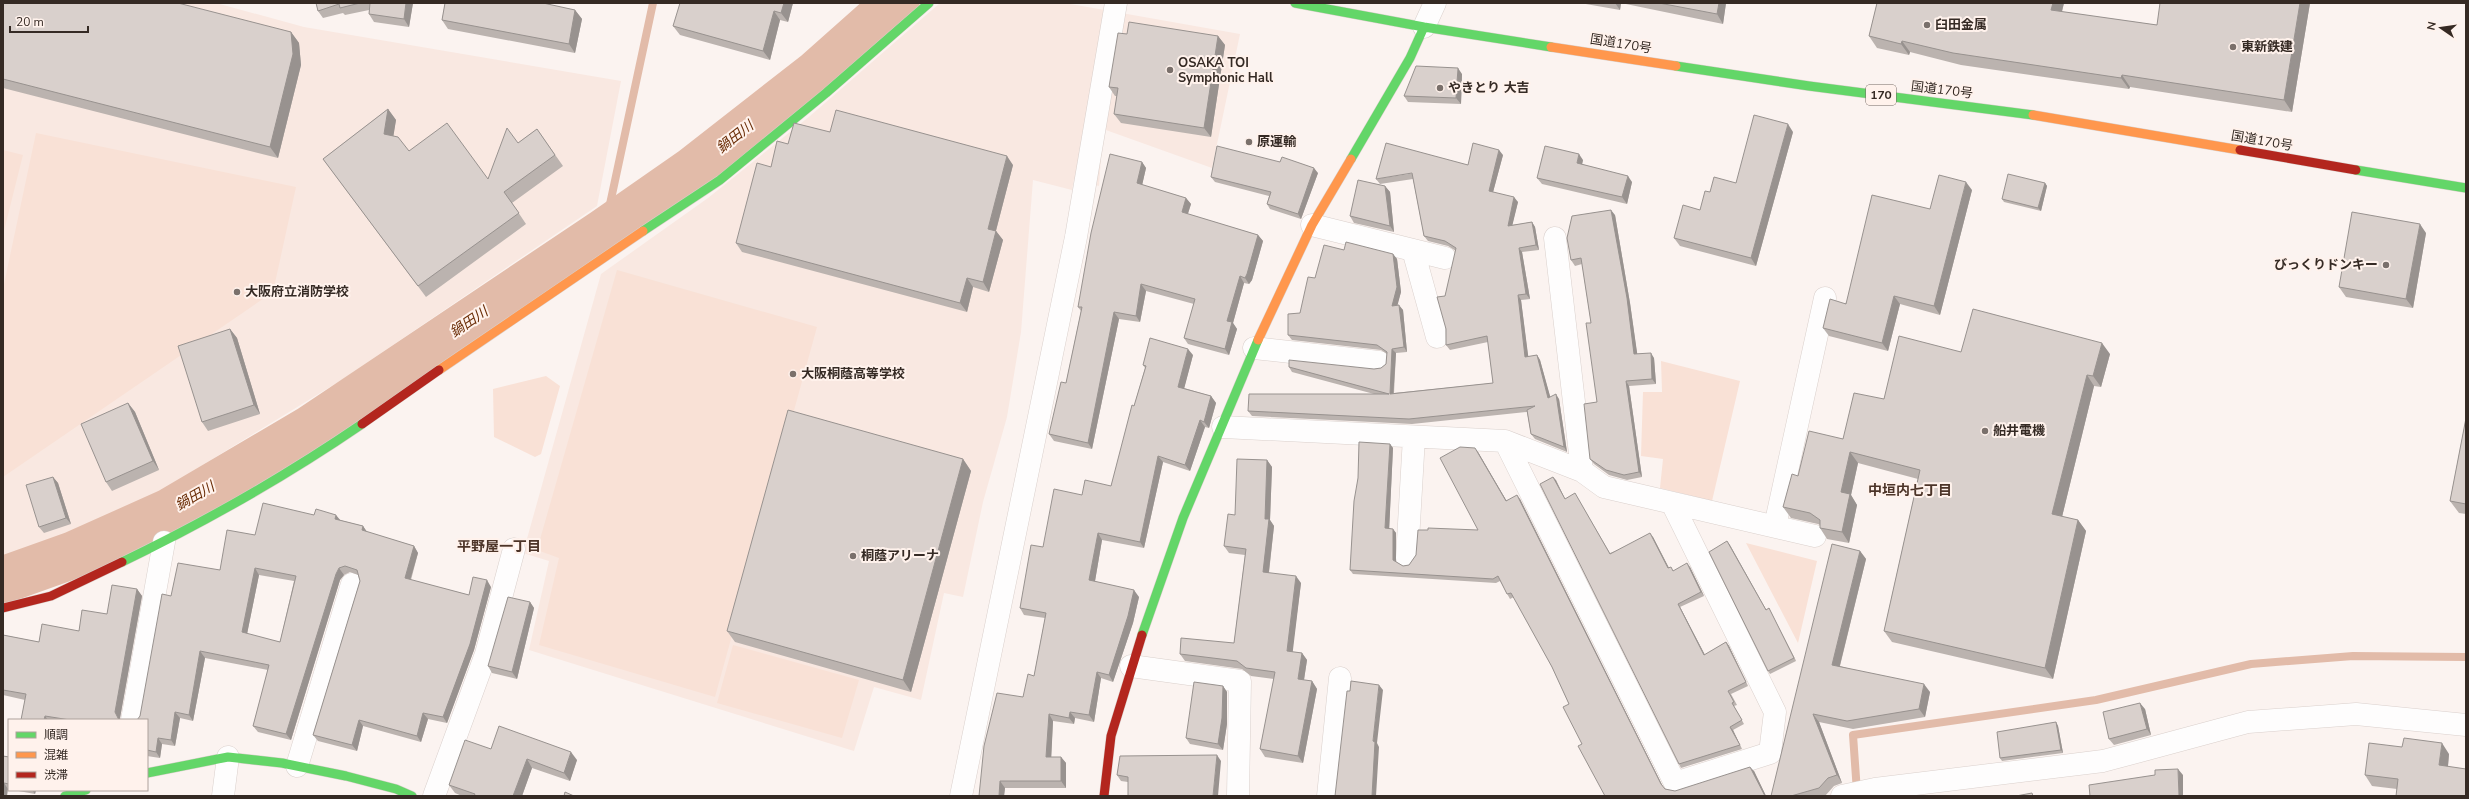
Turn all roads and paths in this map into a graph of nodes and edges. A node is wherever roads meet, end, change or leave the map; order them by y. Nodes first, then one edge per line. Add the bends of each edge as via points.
1 (929, 3) edge
2 (1116, 3) edge
3 (1295, 3) edge
4 (1435, 3) edge
5 (1424, 27) junction
6 (2466, 188) edge
7 (1312, 225) junction
8 (1555, 238) dead end
9 (1413, 250) junction
10 (1445, 258) dead end
11 (1825, 298) dead end
12 (1437, 337) dead end
13 (1254, 348) junction
14 (1379, 362) dead end
15 (1223, 427) junction
16 (1414, 437) junction
17 (1505, 441) junction
18 (1582, 471) junction
19 (1672, 503) junction
20 (1775, 526) junction
21 (1815, 536) edge
22 (164, 542) junction
23 (514, 550) dead end
24 (1407, 558) dead end
25 (352, 584) dead end
26 (3, 608) edge
27 (1131, 666) junction
28 (1340, 678) dead end
29 (132, 719) edge
30 (2466, 725) edge
31 (228, 757) junction
32 (297, 766) junction
33 (148, 773) edge
34 (82, 791) edge
35 (1860, 793) edge
36 (65, 796) edge
37 (223, 796) edge
38 (412, 796) edge
39 (434, 796) edge
40 (961, 796) edge
41 (1104, 796) edge
42 (1238, 796) edge
43 (1328, 796) edge

1 - 22 main road via 826,93 720,180 312,458
2 - 40 street via 1076,237
3 - 5 main road, 国道170号 / 170
4 - 5 street
5 - 6 main road, 国道170号 / 170 via 1809,86 2007,111
5 - 7 main road via 1410,58
7 - 9 street
7 - 13 main road
8 - 18 street
9 - 10 street
9 - 12 street
11 - 20 street
13 - 14 street
13 - 15 main road
15 - 16 street
15 - 27 main road via 1183,518
16 - 17 street
16 - 24 street
17 - 18 street
17 - 19 street via 1675,783 1770,753 1775,712
18 - 19 street via 1604,487
19 - 20 street
20 - 21 street
22 - 26 main road via 51,596
22 - 29 street
23 - 39 street via 486,654
25 - 32 street
27 - 41 main road via 1111,736
27 - 42 street via 1240,681
28 - 43 street
30 - 35 street via 2356,714 2248,722 2103,761
31 - 32 main road
31 - 33 main road
31 - 37 street
32 - 38 main road via 396,789
34 - 36 main road

